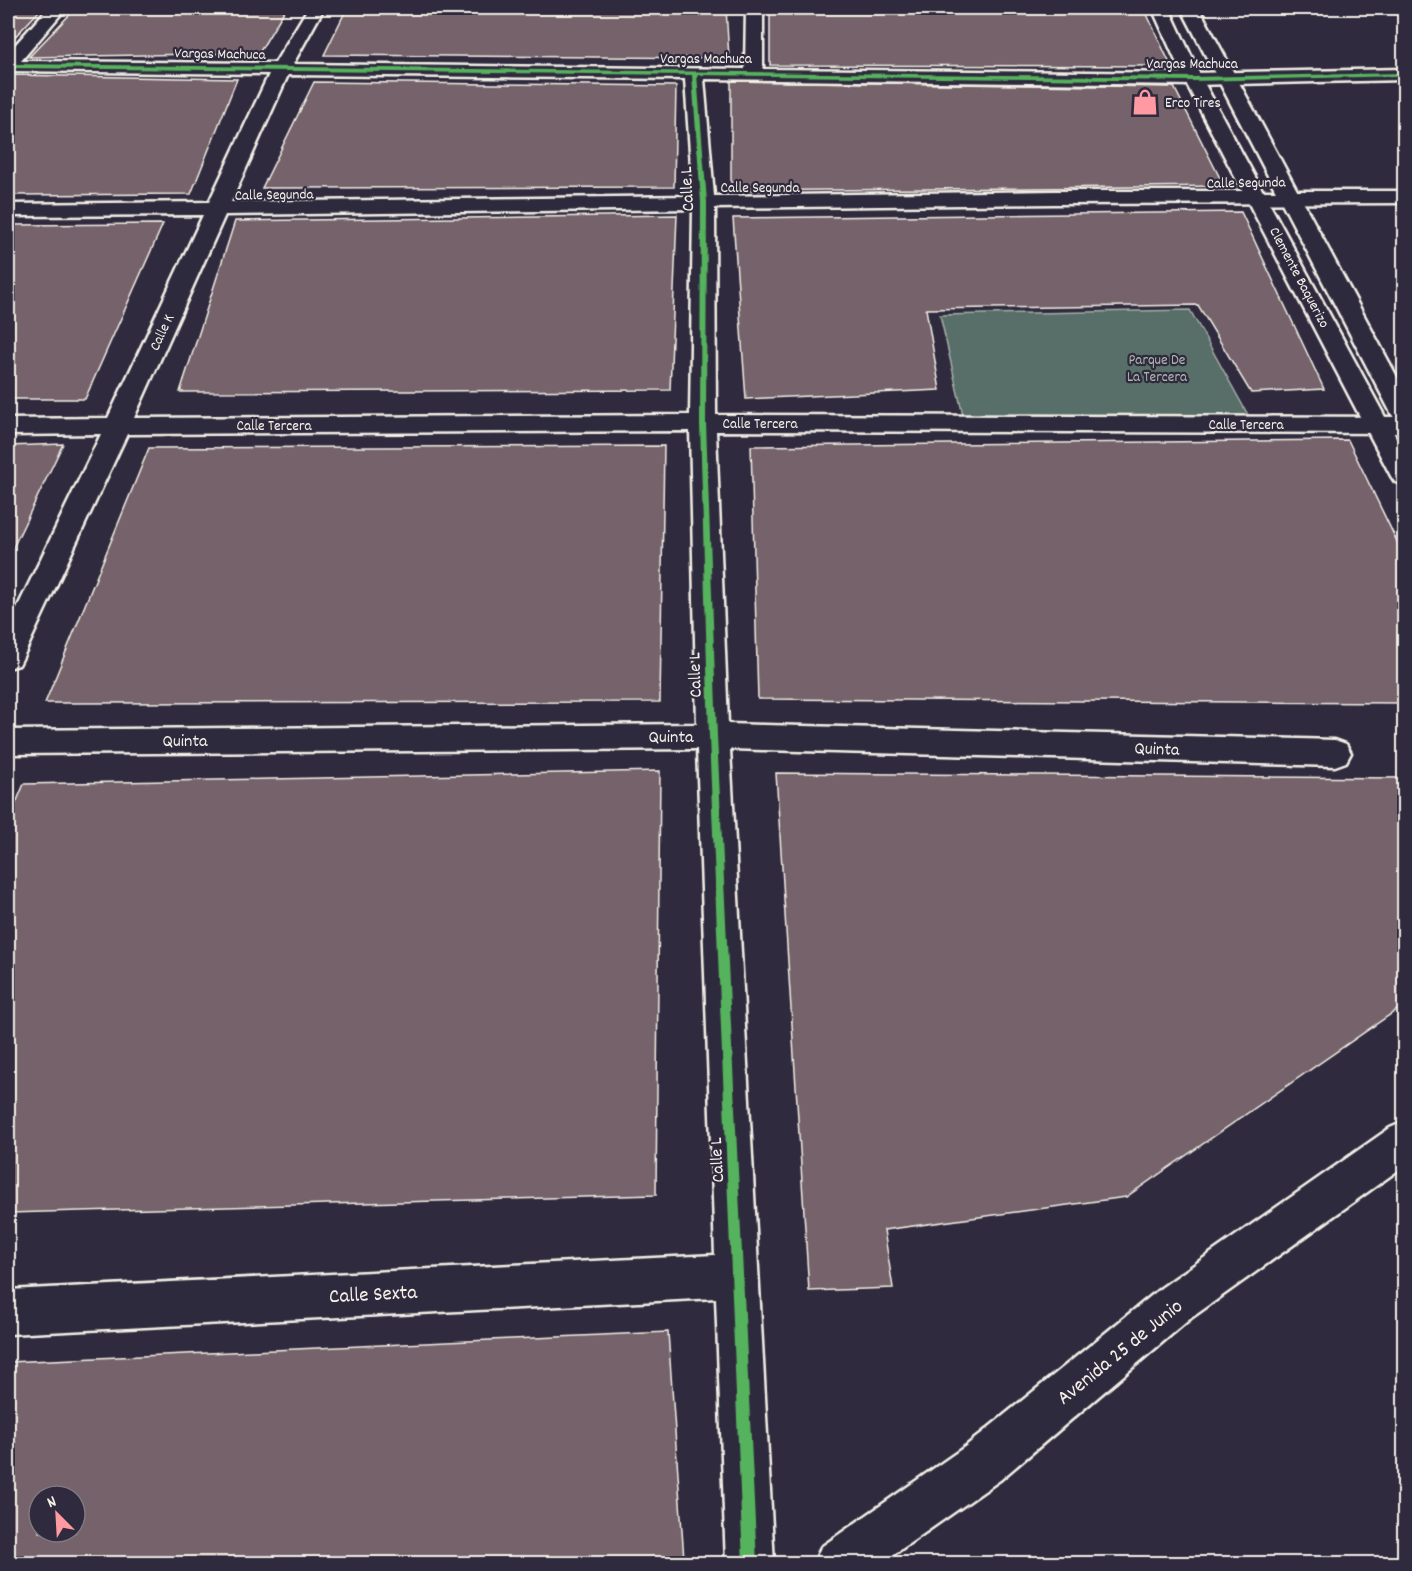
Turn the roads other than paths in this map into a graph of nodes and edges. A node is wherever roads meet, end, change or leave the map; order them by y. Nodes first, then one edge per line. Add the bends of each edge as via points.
1 (57, 8) edge
2 (316, 8) edge
3 (755, 8) edge
4 (1160, 8) edge
5 (1190, 8) edge
6 (8, 65) edge
7 (281, 69) junction
8 (694, 74) junction
9 (754, 74) junction
10 (1404, 74) edge
11 (1227, 78) junction
12 (1193, 79) junction
13 (1290, 196) junction
14 (1404, 197) edge
15 (1258, 198) junction
16 (704, 202) junction
17 (8, 210) edge
18 (218, 210) junction
19 (1404, 413) edge
20 (703, 423) junction
21 (1378, 424) junction
22 (118, 425) junction
23 (1404, 425) edge
24 (8, 427) edge
25 (1404, 476) edge
26 (8, 657) edge
27 (713, 736) junction
28 (8, 742) edge
29 (1335, 753) dead end
30 (1404, 1142) edge
31 (738, 1275) junction
32 (8, 1312) edge
33 (750, 1563) edge
34 (838, 1563) edge

1 - 6 main road
2 - 7 main road, Calle K
3 - 9 main road
4 - 12 main road, Clemente Baquerizo
5 - 11 main road
6 - 7 main road, Vargas Machuca
7 - 8 main road, Vargas Machuca
7 - 18 main road, Calle K
8 - 9 main road, Vargas Machuca
8 - 16 main road, Calle L
9 - 12 main road, Vargas Machuca
10 - 11 main road, Vargas Machuca
11 - 12 main road, Vargas Machuca
11 - 13 main road
12 - 15 main road, Clemente Baquerizo
13 - 14 main road, Calle Segunda
13 - 15 main road, Calle Segunda
13 - 19 main road
15 - 16 main road, Calle Segunda
15 - 21 main road, Clemente Baquerizo
16 - 18 main road, Calle Segunda
16 - 20 main road, Calle L
17 - 18 main road, Calle Segunda
18 - 22 main road, Calle K
20 - 21 main road, Calle Tercera
20 - 22 main road, Calle Tercera
20 - 27 main road, Calle L
21 - 23 main road, Calle Tercera
21 - 25 main road, Clemente Baquerizo
22 - 24 main road, Calle Tercera
22 - 26 main road, Calle K
27 - 28 main road, Quinta
27 - 29 main road, Quinta
27 - 31 main road, Calle L
30 - 34 main road, Avenida 25 de Junio via 1176,1303 982,1463
31 - 32 main road, Calle Sexta
31 - 33 main road, Calle L

